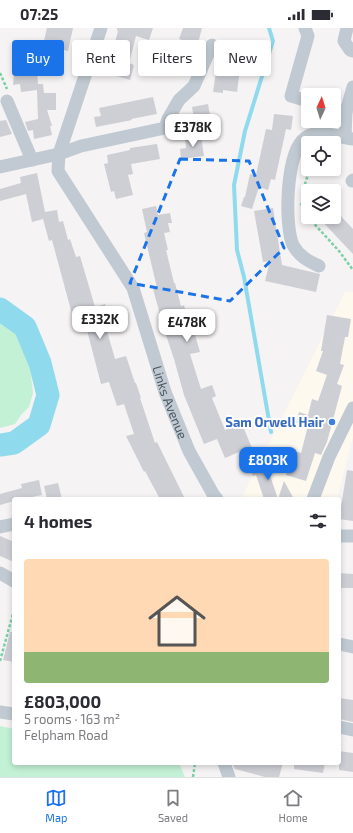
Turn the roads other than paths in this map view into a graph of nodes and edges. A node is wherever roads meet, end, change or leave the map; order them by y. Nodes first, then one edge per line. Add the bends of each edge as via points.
1 (101, 28) edge
2 (305, 28) edge
3 (347, 28) edge
4 (212, 45) dead end
5 (353, 51) edge
6 (353, 87) edge
7 (301, 100) edge
8 (7, 101) dead end
9 (341, 109) edge
10 (341, 114) edge
11 (349, 138) edge
12 (58, 154) junction
13 (32, 160) junction
14 (0, 167) edge
15 (319, 266) dead end
16 (353, 408) edge
17 (215, 497) edge
18 (314, 497) edge
19 (12, 524) edge
20 (0, 527) edge
21 (341, 536) edge
22 (353, 536) edge
23 (0, 573) edge
24 (12, 580) edge
25 (341, 645) edge
26 (353, 648) edge
27 (0, 712) edge
28 (12, 714) edge
29 (341, 727) edge
30 (353, 730) edge
31 (225, 765) edge
32 (229, 777) edge

1 - 12 street
2 - 7 street via 308,36 290,96
3 - 5 street via 344,41
4 - 12 street via 194,86 180,100 165,128 81,146
6 - 9 street
8 - 13 street
10 - 11 street
11 - 15 street via 313,134 299,143 293,163 288,208 293,244 305,260
12 - 13 street
12 - 17 street, Links Avenue via 58,171 133,288 165,392 178,425 189,451
13 - 14 street
16 - 18 street via 329,457
19 - 20 street
21 - 22 street
23 - 24 street
25 - 26 street
27 - 28 street
29 - 30 street
31 - 32 street

